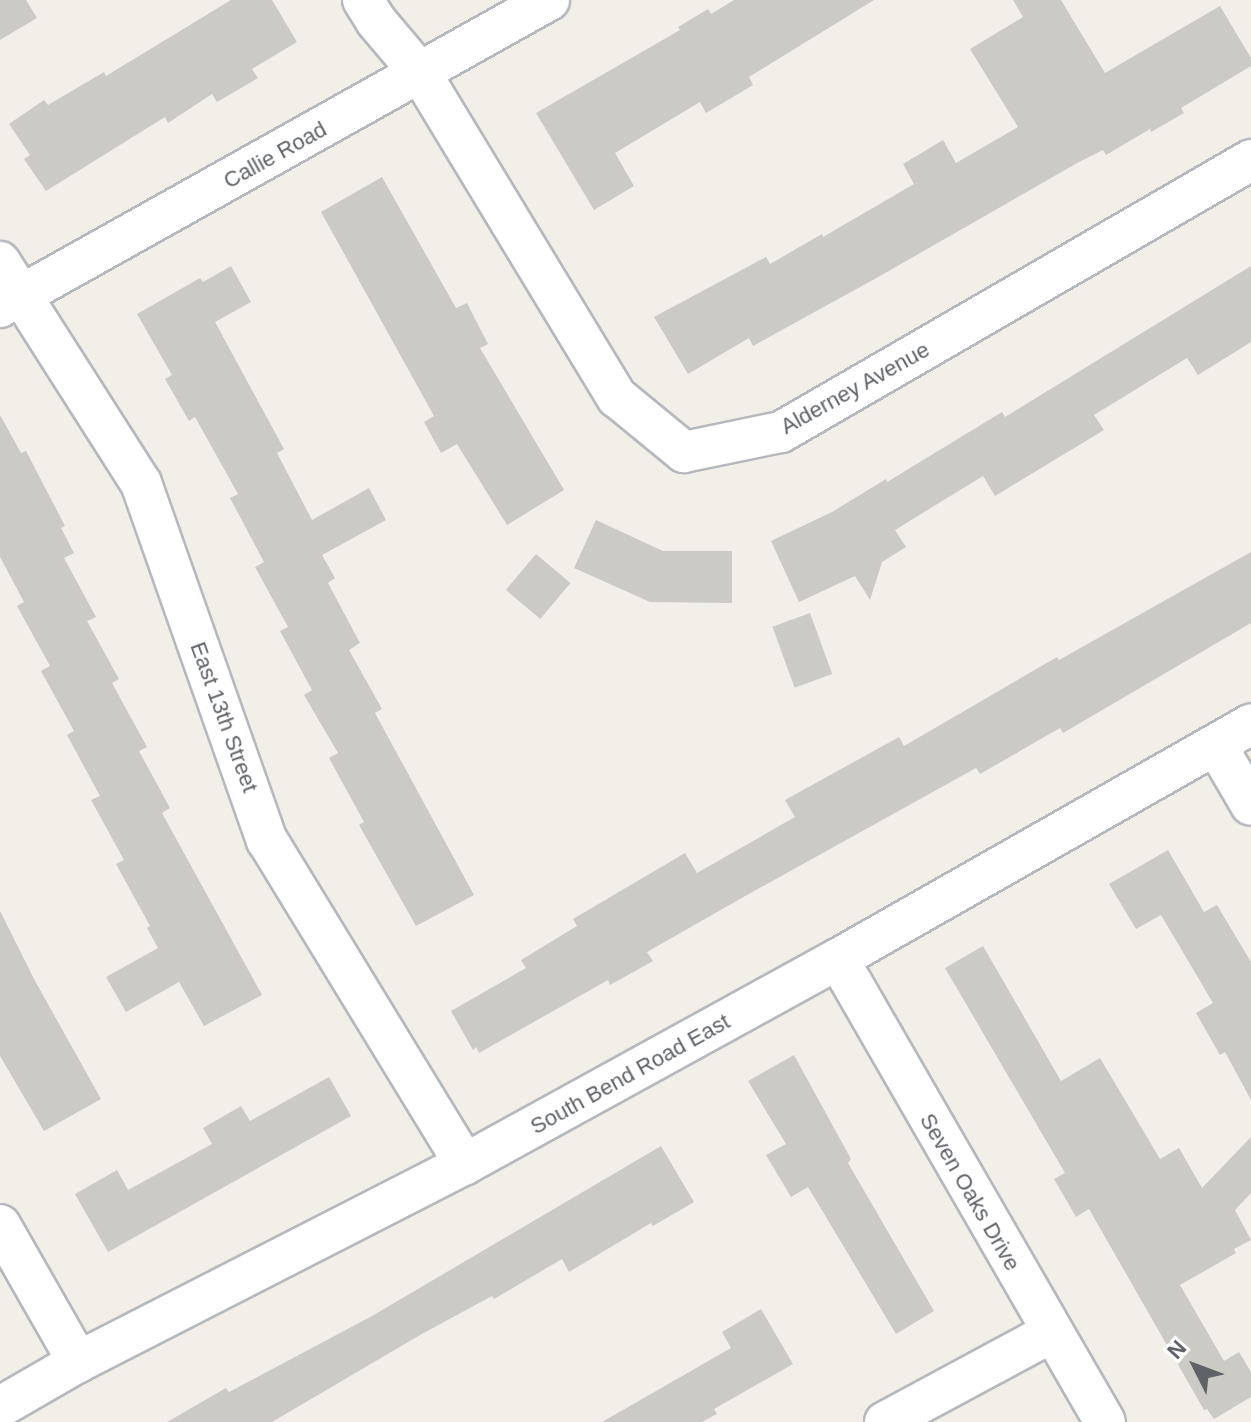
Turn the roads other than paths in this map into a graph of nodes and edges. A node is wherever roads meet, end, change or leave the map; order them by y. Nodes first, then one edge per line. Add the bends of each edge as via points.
1 (363, 0) edge
2 (549, 0) edge
3 (421, 74) junction
4 (1251, 160) edge
5 (0, 262) edge
6 (10, 302) edge
7 (1251, 724) edge
8 (1216, 745) junction
9 (1251, 805) edge
10 (838, 959) junction
11 (465, 1164) junction
12 (0, 1225) edge
13 (1050, 1333) junction
14 (78, 1362) junction
15 (0, 1407) edge
16 (885, 1422) edge
17 (1105, 1422) edge

1 - 3 street
2 - 3 street, Callie Road
3 - 4 street, Alderney Avenue via 617,397 684,452 781,432
3 - 6 street, Callie Road
5 - 6 street, East 13th Street
6 - 11 street, East 13th Street via 141,483 267,840
7 - 8 street, South Bend Road East
8 - 9 street
8 - 10 street, South Bend Road East
10 - 11 street, South Bend Road East
10 - 13 street, Seven Oaks Drive
11 - 14 street, South Bend Road East
12 - 14 street
13 - 16 street
13 - 17 street, Seven Oaks Drive
14 - 15 street, South Bend Road East

